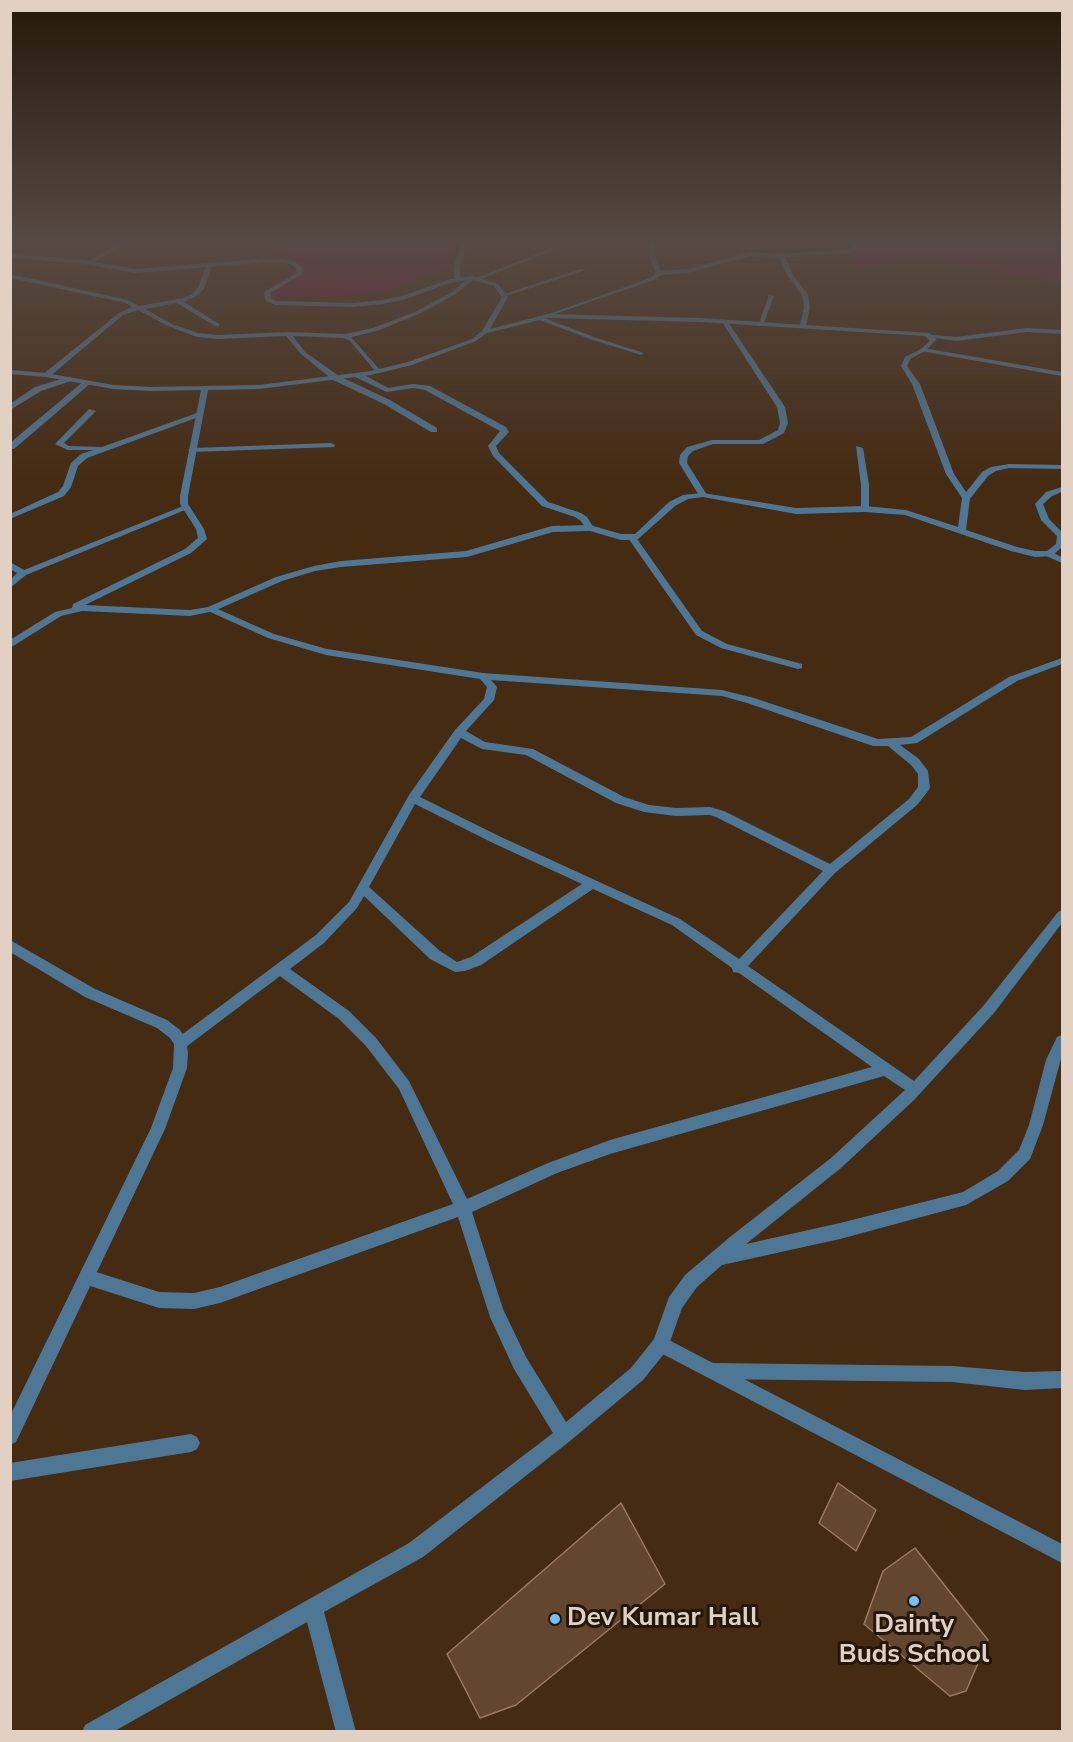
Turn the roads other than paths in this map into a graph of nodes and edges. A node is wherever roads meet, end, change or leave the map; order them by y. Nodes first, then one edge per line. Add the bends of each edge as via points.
1 (112, 321) edge
2 (163, 321) edge
3 (210, 321) edge
4 (397, 321) edge
5 (492, 321) edge
6 (526, 321) edge
7 (548, 321) edge
8 (704, 321) edge
9 (761, 321) edge
10 (804, 321) edge
11 (725, 322) junction
12 (216, 325) dead end
13 (760, 325) junction
14 (803, 326) junction
15 (485, 332) junction
16 (1062, 332) edge
17 (288, 334) junction
18 (345, 336) junction
19 (933, 337) junction
20 (923, 350) junction
21 (641, 353) dead end
22 (378, 371) junction
23 (10, 372) edge
24 (1062, 374) edge
25 (46, 375) junction
26 (358, 375) junction
27 (336, 378) junction
28 (68, 379) junction
29 (87, 383) junction
30 (205, 389) junction
31 (10, 408) edge
32 (92, 411) dead end
33 (200, 414) junction
34 (434, 430) dead end
35 (331, 445) dead end
36 (11, 447) edge
37 (104, 448) junction
38 (859, 448) dead end
39 (192, 450) junction
40 (1062, 467) edge
41 (1062, 489) edge
42 (703, 495) junction
43 (966, 498) junction
44 (186, 508) junction
45 (865, 509) junction
46 (10, 517) edge
47 (590, 528) junction
48 (962, 530) junction
49 (632, 538) junction
50 (1049, 554) junction
51 (1062, 560) edge
52 (10, 565) edge
53 (23, 573) junction
54 (10, 585) edge
55 (211, 609) junction
56 (58, 614) junction
57 (10, 645) edge
58 (1062, 661) edge
59 (798, 666) dead end
60 (483, 676) junction
61 (459, 732) junction
62 (892, 744) junction
63 (413, 798) junction
64 (831, 870) junction
65 (592, 884) junction
66 (364, 889) junction
67 (1062, 915) edge
68 (10, 945) edge
69 (738, 968) junction
70 (280, 969) junction
71 (1062, 1041) edge
72 (181, 1043) junction
73 (886, 1069) junction
74 (915, 1089) junction
75 (463, 1208) junction
76 (718, 1258) junction
77 (87, 1277) junction
78 (661, 1344) junction
79 (709, 1371) junction
80 (1062, 1380) edge
81 (564, 1435) junction
82 (10, 1436) edge
83 (191, 1443) dead end
84 (10, 1472) edge
85 (1062, 1554) edge
86 (313, 1608) junction
87 (92, 1731) edge
88 (346, 1731) edge

1 - 25 street
2 - 17 street via 197,335
3 - 12 street
4 - 18 street
5 - 15 street
6 - 15 street
7 - 21 street
8 - 11 street
9 - 13 street
10 - 14 street
11 - 13 street
11 - 42 street via 781,407 784,423 781,431 760,442 712,442 690,449 683,464
13 - 14 street
14 - 19 street via 919,332
15 - 22 street via 457,347
16 - 19 street via 1027,330 956,339
17 - 18 street
17 - 27 street via 303,353
18 - 22 street
19 - 20 street
20 - 24 street
20 - 43 street via 907,358 904,366 915,384 950,474
22 - 26 street
23 - 25 street
25 - 28 street
26 - 27 street
26 - 47 street via 387,390 427,388 499,426 505,432 492,446 496,454 545,504 578,515
27 - 30 street
27 - 34 street
28 - 29 street
28 - 31 street via 38,389
29 - 30 street via 133,389
29 - 36 street
30 - 33 street
32 - 37 street via 59,444 68,448
33 - 37 street
33 - 39 street
35 - 39 street
37 - 46 street via 74,465 68,487 61,494
38 - 45 street
39 - 44 street via 184,496
40 - 43 street via 994,469 985,474
41 - 50 street via 1048,494 1039,504 1045,520 1061,535 1060,545
42 - 45 street via 796,512
42 - 49 street via 672,504
43 - 48 street
44 - 53 street
44 - 56 street via 203,535 199,544
45 - 48 street via 906,513
47 - 49 street
47 - 55 street via 552,529 467,554 314,569 279,579
48 - 50 street via 1014,549
49 - 59 street via 699,633 724,646
50 - 51 street
52 - 53 street
53 - 54 street
55 - 56 street via 171,613 90,608
55 - 60 street via 271,636 326,652
56 - 57 street
58 - 62 street via 1013,680 913,740
60 - 61 street via 492,687 489,700
60 - 62 street via 722,693 859,738
61 - 63 street
61 - 64 street via 482,745 529,753 620,800 667,811 720,814
62 - 64 street via 924,774 924,788 913,802
63 - 65 street
63 - 66 street
64 - 69 street
65 - 66 street via 476,962 455,967 435,955
65 - 69 street via 675,922
66 - 70 street via 320,939
67 - 74 street via 989,1010
68 - 72 street via 90,993 162,1024
69 - 73 street
70 - 72 street
70 - 75 street via 344,1015 404,1085
71 - 76 street via 1025,1154 1003,1176 966,1198
72 - 77 street via 180,1068 158,1129
73 - 74 street
73 - 75 street via 610,1147
74 - 76 street via 836,1164
75 - 77 street via 268,1280 194,1300 159,1300
75 - 81 street via 496,1311 520,1363
76 - 78 street via 691,1281 675,1303
77 - 82 street
78 - 79 street
78 - 81 street via 637,1374
79 - 80 street via 951,1374
79 - 85 street
81 - 86 street via 416,1550
83 - 84 street
86 - 87 street
86 - 88 street

